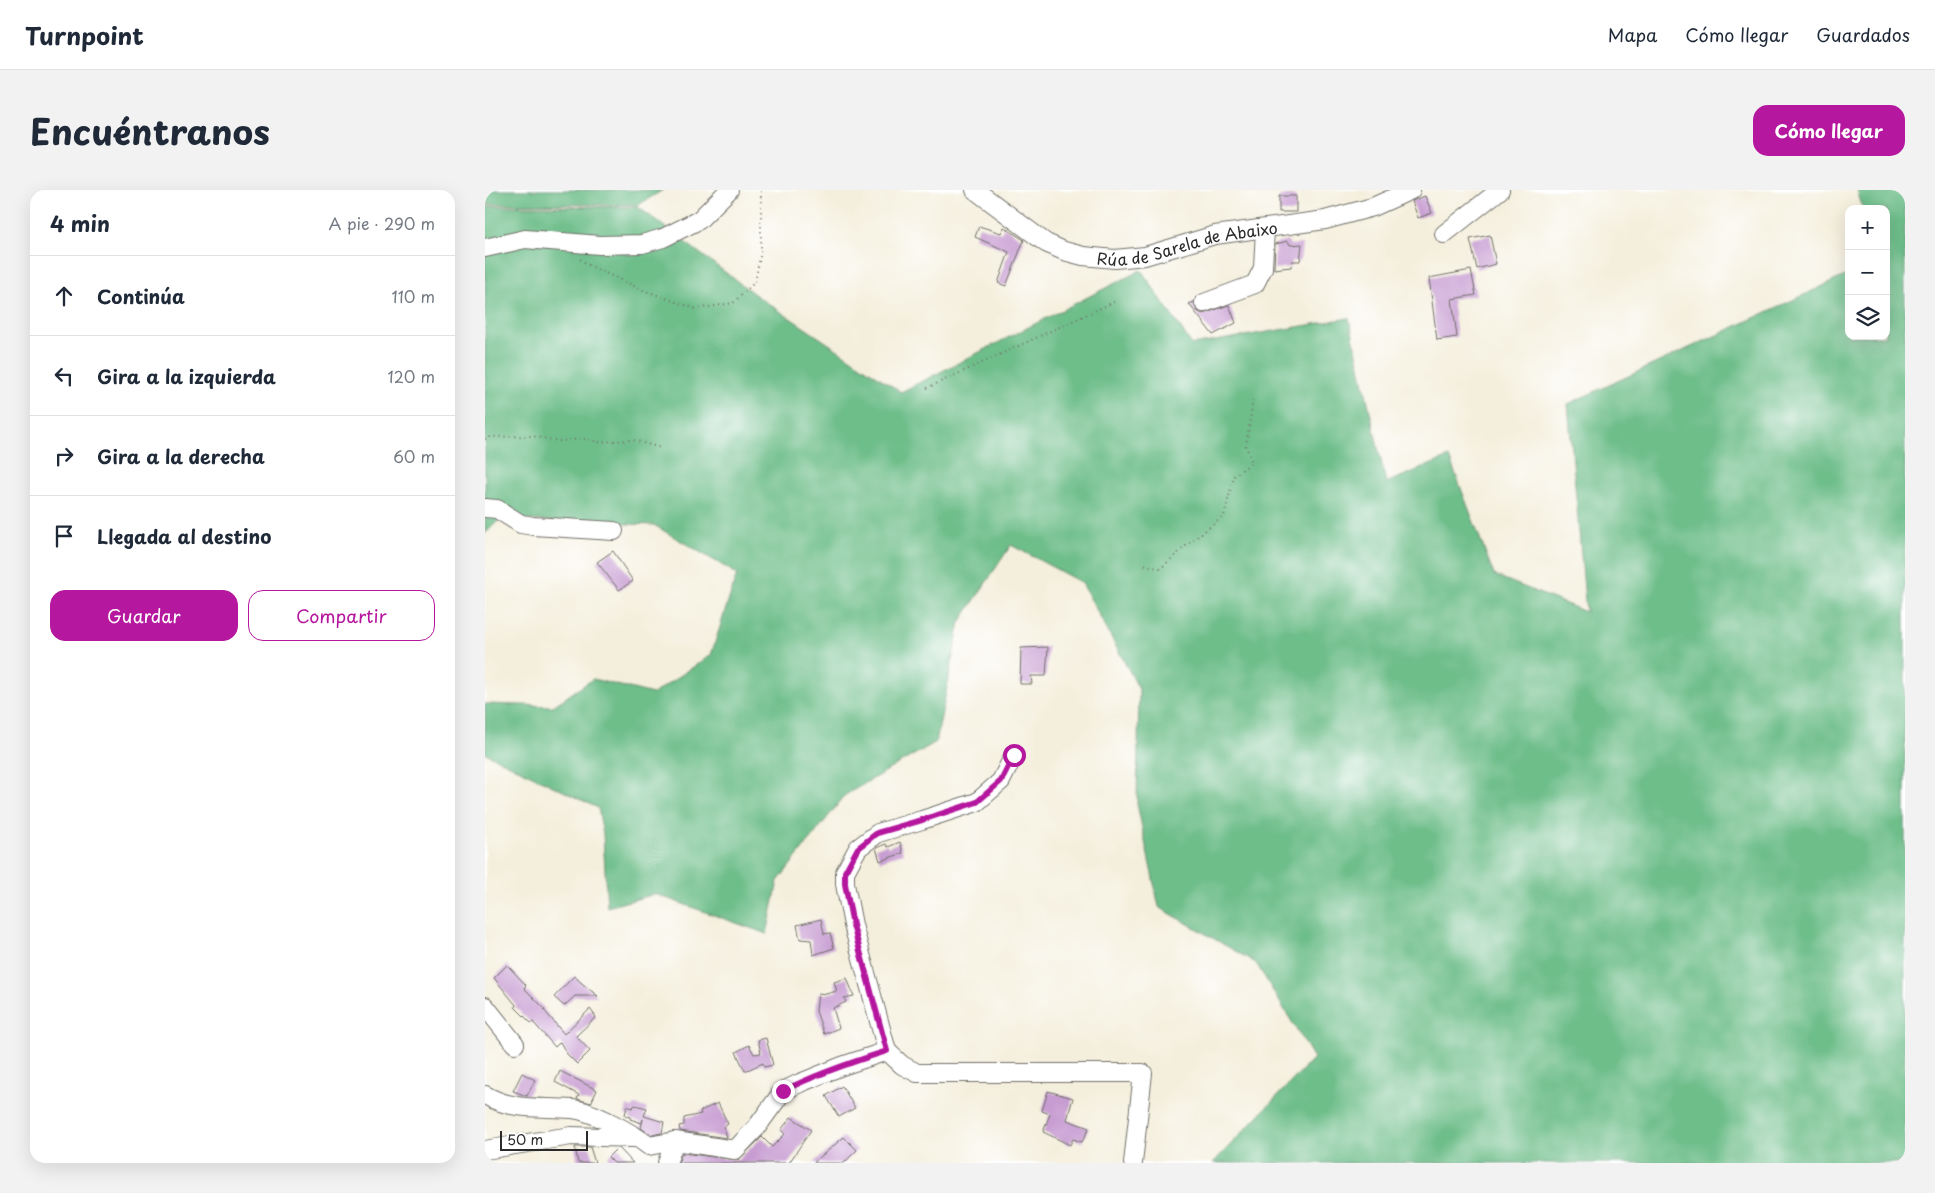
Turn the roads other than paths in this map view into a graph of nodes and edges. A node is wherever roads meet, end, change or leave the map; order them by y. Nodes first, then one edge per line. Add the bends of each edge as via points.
1 (729, 190) edge
2 (975, 190) edge
3 (1411, 190) edge
4 (1500, 190) edge
5 (1265, 229) junction
6 (1444, 234) dead end
7 (485, 248) edge
8 (1204, 303) dead end
9 (485, 508) edge
10 (614, 531) dead end
11 (1014, 755) dead end
12 (485, 1006) edge
13 (515, 1044) dead end
14 (887, 1051) junction
15 (485, 1095) edge
16 (675, 1141) junction
17 (644, 1142) junction
18 (485, 1150) edge
19 (658, 1163) edge
20 (667, 1163) edge
21 (1133, 1163) edge

1 - 7 street via 699,220 663,238 642,244 525,239
2 - 5 street, Rúa de Sarela de Abaixo via 1046,242 1083,256 1115,259 1145,256 1215,235
3 - 5 street, Rúa de Sarela de Abaixo via 1373,207 1325,220
4 - 6 street
5 - 8 street via 1263,268 1255,284
9 - 10 street via 497,509 521,524
11 - 14 street via 1001,781 977,802 877,833 858,848 845,872 853,925
12 - 13 street
14 - 16 street via 783,1091 735,1150
14 - 21 street via 917,1073 1143,1073
15 - 17 street via 515,1106 589,1113
16 - 17 street
16 - 20 street
17 - 18 street via 571,1136
17 - 19 street

